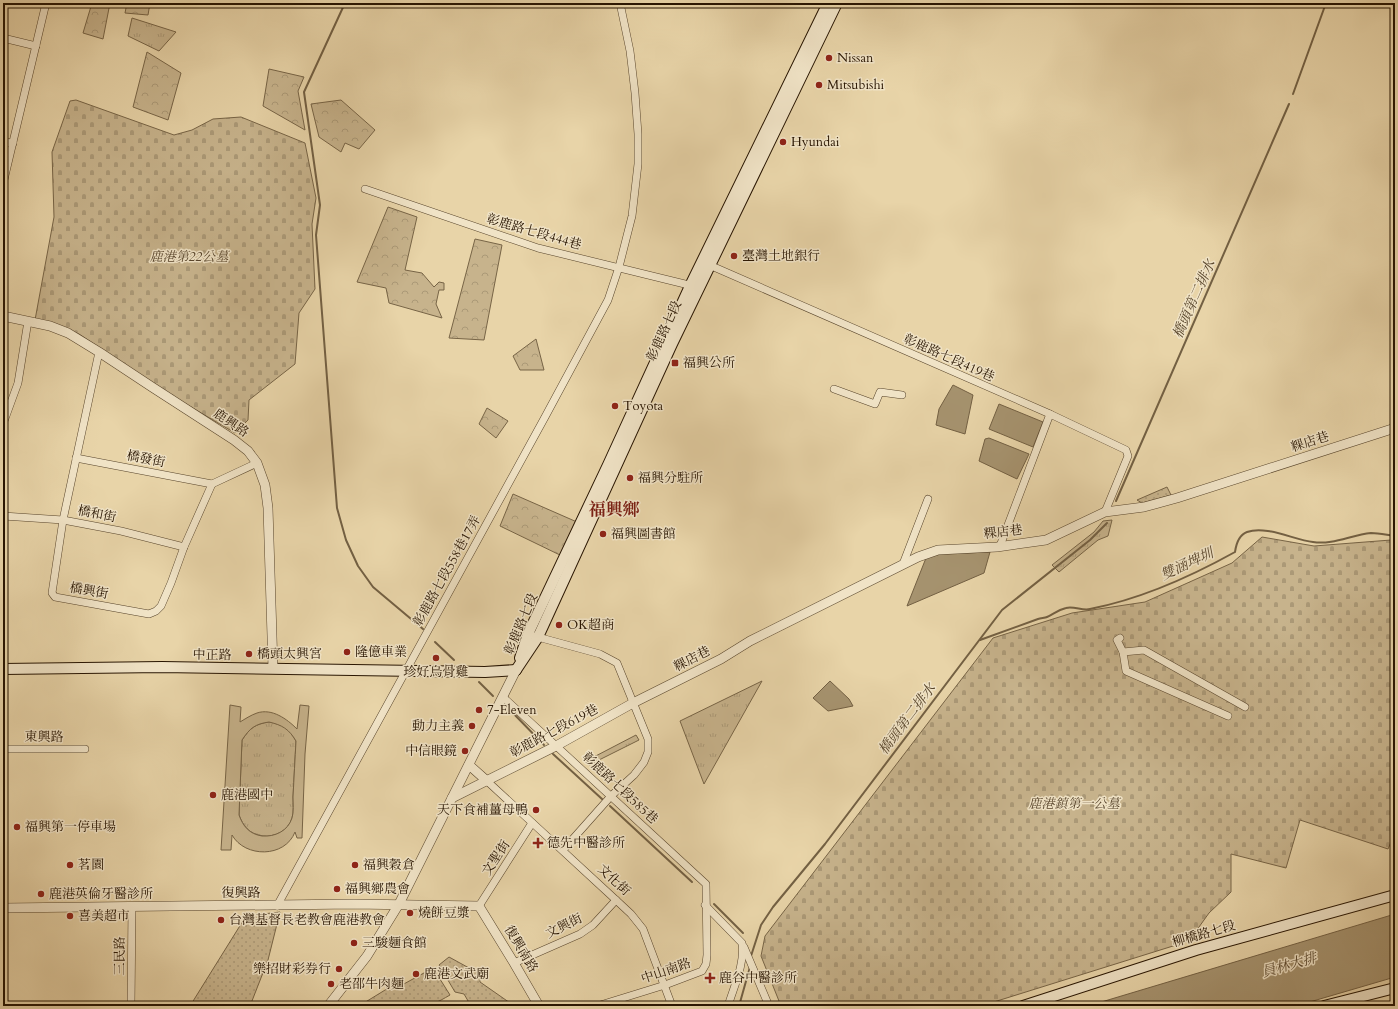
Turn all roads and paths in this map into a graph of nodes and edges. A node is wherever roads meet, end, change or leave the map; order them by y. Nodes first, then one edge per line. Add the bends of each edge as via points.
1 (46, 3) edge
2 (620, 3) edge
3 (828, 3) edge
4 (837, 3) edge
5 (3, 38) edge
6 (36, 46) junction
7 (3, 142) edge
8 (13, 143) junction
9 (3, 184) edge
10 (365, 189) dead end
11 (705, 263) junction
12 (619, 267) junction
13 (694, 286) junction
14 (3, 316) edge
15 (28, 321) junction
16 (99, 352) junction
17 (834, 389) dead end
18 (902, 395) dead end
19 (1050, 414) junction
20 (3, 424) edge
21 (1395, 428) edge
22 (76, 458) junction
23 (257, 463) junction
24 (212, 484) junction
25 (928, 499) dead end
26 (1105, 512) junction
27 (3, 516) edge
28 (63, 520) junction
29 (1000, 546) junction
30 (184, 547) junction
31 (903, 564) junction
32 (528, 634) junction
33 (538, 637) junction
34 (1116, 640) dead end
35 (1123, 652) junction
36 (273, 668) junction
37 (3, 669) edge
38 (406, 670) junction
39 (516, 670) junction
40 (503, 697) junction
41 (633, 703) junction
42 (1245, 707) dead end
43 (1228, 716) dead end
44 (556, 746) junction
45 (3, 748) edge
46 (86, 750) dead end
47 (469, 765) junction
48 (487, 781) junction
49 (611, 796) junction
50 (452, 798) junction
51 (532, 823) junction
52 (563, 850) junction
53 (1395, 895) edge
54 (616, 900) junction
55 (399, 904) junction
56 (705, 905) junction
57 (132, 906) junction
58 (277, 906) junction
59 (479, 906) junction
60 (3, 908) edge
61 (742, 943) junction
62 (514, 963) junction
63 (665, 985) junction
64 (1395, 988) edge
65 (132, 1006) edge
66 (328, 1006) edge
67 (539, 1006) edge
68 (596, 1006) edge
69 (672, 1006) edge
70 (728, 1006) edge
71 (769, 1006) edge
72 (1023, 1006) edge
73 (1324, 1006) edge

1 - 6 street
2 - 12 street, 彰鹿路七段558巷17弄 via 635,93 638,164 632,216
3 - 11 main road, 彰鹿路七段
4 - 11 main road, 彰鹿路七段
5 - 6 street
6 - 8 street
7 - 8 street
8 - 9 street
10 - 12 street, 彰鹿路七段444巷 via 538,248
11 - 13 main road, 彰鹿路七段
11 - 19 street, 彰鹿路七段419巷
12 - 13 street, 彰鹿路七段444巷
12 - 38 street, 彰鹿路七段558巷17弄 via 608,300 598,319
13 - 32 main road, 彰鹿路七段
13 - 33 main road, 彰鹿路七段 via 611,480
14 - 15 street, 鹿興路
15 - 16 street, 鹿興路 via 68,333
15 - 20 street via 18,383
16 - 22 street, 橋興街
16 - 23 street, 鹿興路 via 234,440 248,450
17 - 18 street via 875,404 880,392
19 - 26 street, 彰鹿路七段419巷 via 1126,450 1128,456
19 - 29 street
21 - 26 street, 粿店巷 via 1177,498 1144,507
22 - 24 street, 橋發街
22 - 28 street, 橋興街
23 - 24 street
23 - 36 street, 鹿興路 via 265,485 268,508
24 - 30 street, 橋興街
25 - 31 street
26 - 29 street, 粿店巷 via 1046,540
27 - 28 street, 橋和街
28 - 30 street, 橋和街
28 - 30 street, 橋興街 via 52,594 55,597 149,614 161,606
29 - 31 street, 粿店巷 via 938,550
31 - 41 street, 粿店巷
32 - 33 street
32 - 39 main road, 彰鹿路七段
33 - 39 main road, 彰鹿路七段
33 - 41 street via 600,654 617,662
34 - 35 street
35 - 42 street via 1144,650
35 - 43 street via 1126,671
36 - 37 main road, 中正路
36 - 38 main road, 中正路
38 - 39 main road, 中正路
38 - 58 street, 彰鹿路七段558巷17弄
39 - 40 street, 彰鹿路七段
40 - 44 street, 彰鹿路七段585巷
40 - 47 street, 彰鹿路七段
41 - 44 street, 彰鹿路七段619巷
41 - 49 street via 648,739 648,752 634,775
44 - 48 street, 彰鹿路七段619巷
44 - 49 street, 彰鹿路七段585巷
45 - 46 street, 東興路
47 - 48 street, 文化街
47 - 50 street, 彰鹿路七段
48 - 50 street, 彰鹿路七段619巷
48 - 51 street, 文化街
49 - 52 street
49 - 56 street, 彰鹿路七段585巷 via 706,884
50 - 55 street, 彰鹿路七段
51 - 52 street, 文化街
51 - 59 street, 文聖街
52 - 54 street, 文化街
53 - 72 main road, 柳橋路七段 via 1196,950
54 - 62 street, 文興街 via 593,925 580,934
54 - 63 street, 文化街 via 643,928
55 - 58 street, 復興路
55 - 59 street, 復興路
55 - 66 street, 彰鹿路七段 via 367,956
56 - 61 street
56 - 63 street, 中山南路 via 706,964 702,971
57 - 58 street, 復興路
57 - 60 street, 復興路
57 - 65 street, 三民路
59 - 62 street, 復興南路
61 - 70 street via 743,956
61 - 71 street
62 - 67 street, 復興南路
63 - 68 street, 中山南路
63 - 69 street, 文化街
64 - 73 main road

